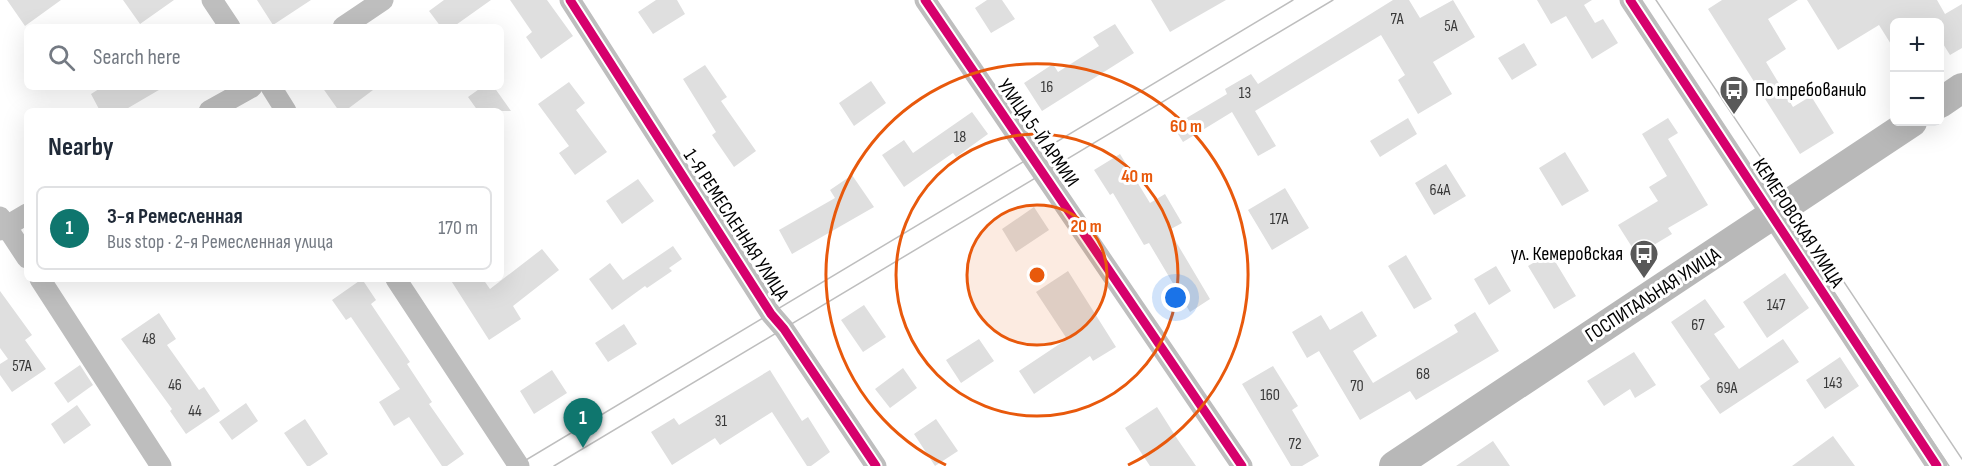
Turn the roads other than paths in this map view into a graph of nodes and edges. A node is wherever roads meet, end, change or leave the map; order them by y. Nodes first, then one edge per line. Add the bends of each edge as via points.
1 (212, 0) edge
2 (383, 0) edge
3 (570, 0) edge
4 (925, 0) edge
5 (1630, 0) edge
6 (228, 24) edge
7 (347, 24) edge
8 (1962, 88) edge
9 (247, 90) edge
10 (273, 90) edge
11 (1944, 100) edge
12 (215, 108) edge
13 (284, 108) edge
14 (1906, 126) edge
15 (24, 215) edge
16 (1771, 217) junction
17 (2, 224) edge
18 (24, 254) edge
19 (42, 282) edge
20 (398, 282) edge
21 (161, 466) edge
22 (519, 466) edge
23 (876, 466) edge
24 (1242, 466) edge
25 (1394, 466) edge
26 (1937, 466) edge

1 - 6 street
2 - 7 street
3 - 23 street, 1-Я РЕМЕСЛЕННАЯ УЛИЦА via 771,314
4 - 24 street, УЛИЦА 5-Й АРМИИ
5 - 16 street, КЕМЕРОВСКАЯ УЛИЦА
8 - 11 main road
9 - 12 street
10 - 13 street
14 - 16 main road, ГОСПИТАЛЬНАЯ УЛИЦА
15 - 17 street
16 - 25 main road, ГОСПИТАЛЬНАЯ УЛИЦА
16 - 26 street, КЕМЕРОВСКАЯ УЛИЦА
17 - 18 street
19 - 21 street
20 - 22 street

